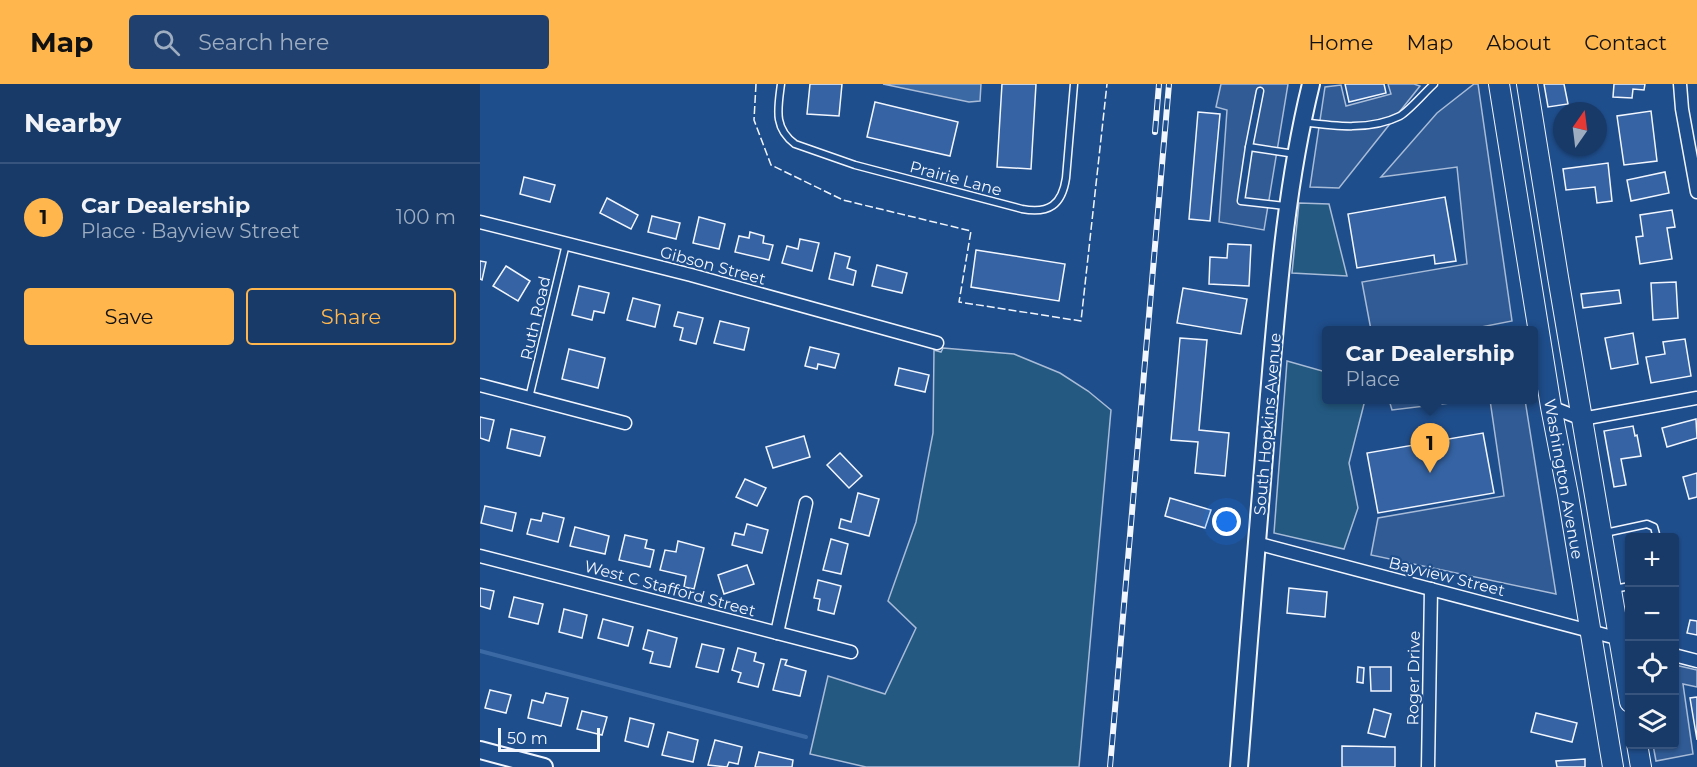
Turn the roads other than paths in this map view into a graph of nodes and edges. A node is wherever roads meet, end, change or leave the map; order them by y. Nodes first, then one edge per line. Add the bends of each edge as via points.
1 (781, 84) edge
2 (1074, 84) edge
3 (1311, 84) edge
4 (1434, 84) edge
5 (1499, 84) edge
6 (1527, 84) edge
7 (1680, 84) edge
8 (1260, 91) dead end
9 (1302, 122) junction
10 (1249, 147) junction
11 (1296, 154) junction
12 (1528, 175) junction
13 (1697, 192) edge
14 (1289, 207) junction
15 (480, 222) edge
16 (566, 244) junction
17 (937, 343) dead end
18 (480, 385) edge
19 (530, 398) junction
20 (1697, 398) edge
21 (1551, 406) junction
22 (1582, 418) junction
23 (625, 423) dead end
24 (806, 503) dead end
25 (1656, 533) edge
26 (1601, 534) junction
27 (1256, 543) junction
28 (480, 556) edge
29 (1620, 588) edge
30 (1431, 589) junction
31 (1590, 630) junction
32 (777, 633) junction
33 (1624, 640) edge
34 (851, 652) dead end
35 (1679, 656) edge
36 (1697, 661) edge
37 (1628, 695) edge
38 (1638, 749) edge
39 (480, 750) edge
40 (544, 767) edge
41 (1239, 767) edge
42 (1428, 767) edge
43 (1613, 767) edge
44 (1641, 767) edge

1 - 2 lane, Prairie Lane via 779,123 795,144 855,165 1036,212 1060,200 1063,193
3 - 9 street, South Hopkins Avenue
4 - 9 lane via 1401,115 1376,124 1341,127
5 - 12 main road, Washington Avenue
6 - 12 main road, Washington Avenue
7 - 13 street
8 - 10 lane
9 - 11 street, South Hopkins Avenue
10 - 11 lane
10 - 14 lane via 1241,201
11 - 14 street, South Hopkins Avenue
12 - 21 main road, Washington Avenue
12 - 22 main road, Washington Avenue
14 - 27 street, South Hopkins Avenue
15 - 16 street, Gibson Street
16 - 17 street, Gibson Street
16 - 19 lane, Ruth Road
18 - 19 street
19 - 23 street
20 - 22 street
21 - 22 street
21 - 31 main road, Washington Avenue
22 - 26 main road, Washington Avenue
24 - 32 street
25 - 26 lane via 1647,524
26 - 29 main road, Washington Avenue
27 - 30 street, Bayview Street
27 - 41 street, South Hopkins Avenue
28 - 32 street, West C Stafford Street
29 - 33 main road, Washington Avenue
30 - 31 street, Bayview Street
30 - 42 street, Roger Drive
31 - 33 street, Bayview Street
31 - 43 main road, Washington Avenue
32 - 34 street, West C Stafford Street
33 - 37 main road, Washington Avenue
35 - 36 street
38 - 44 main road
39 - 40 street

